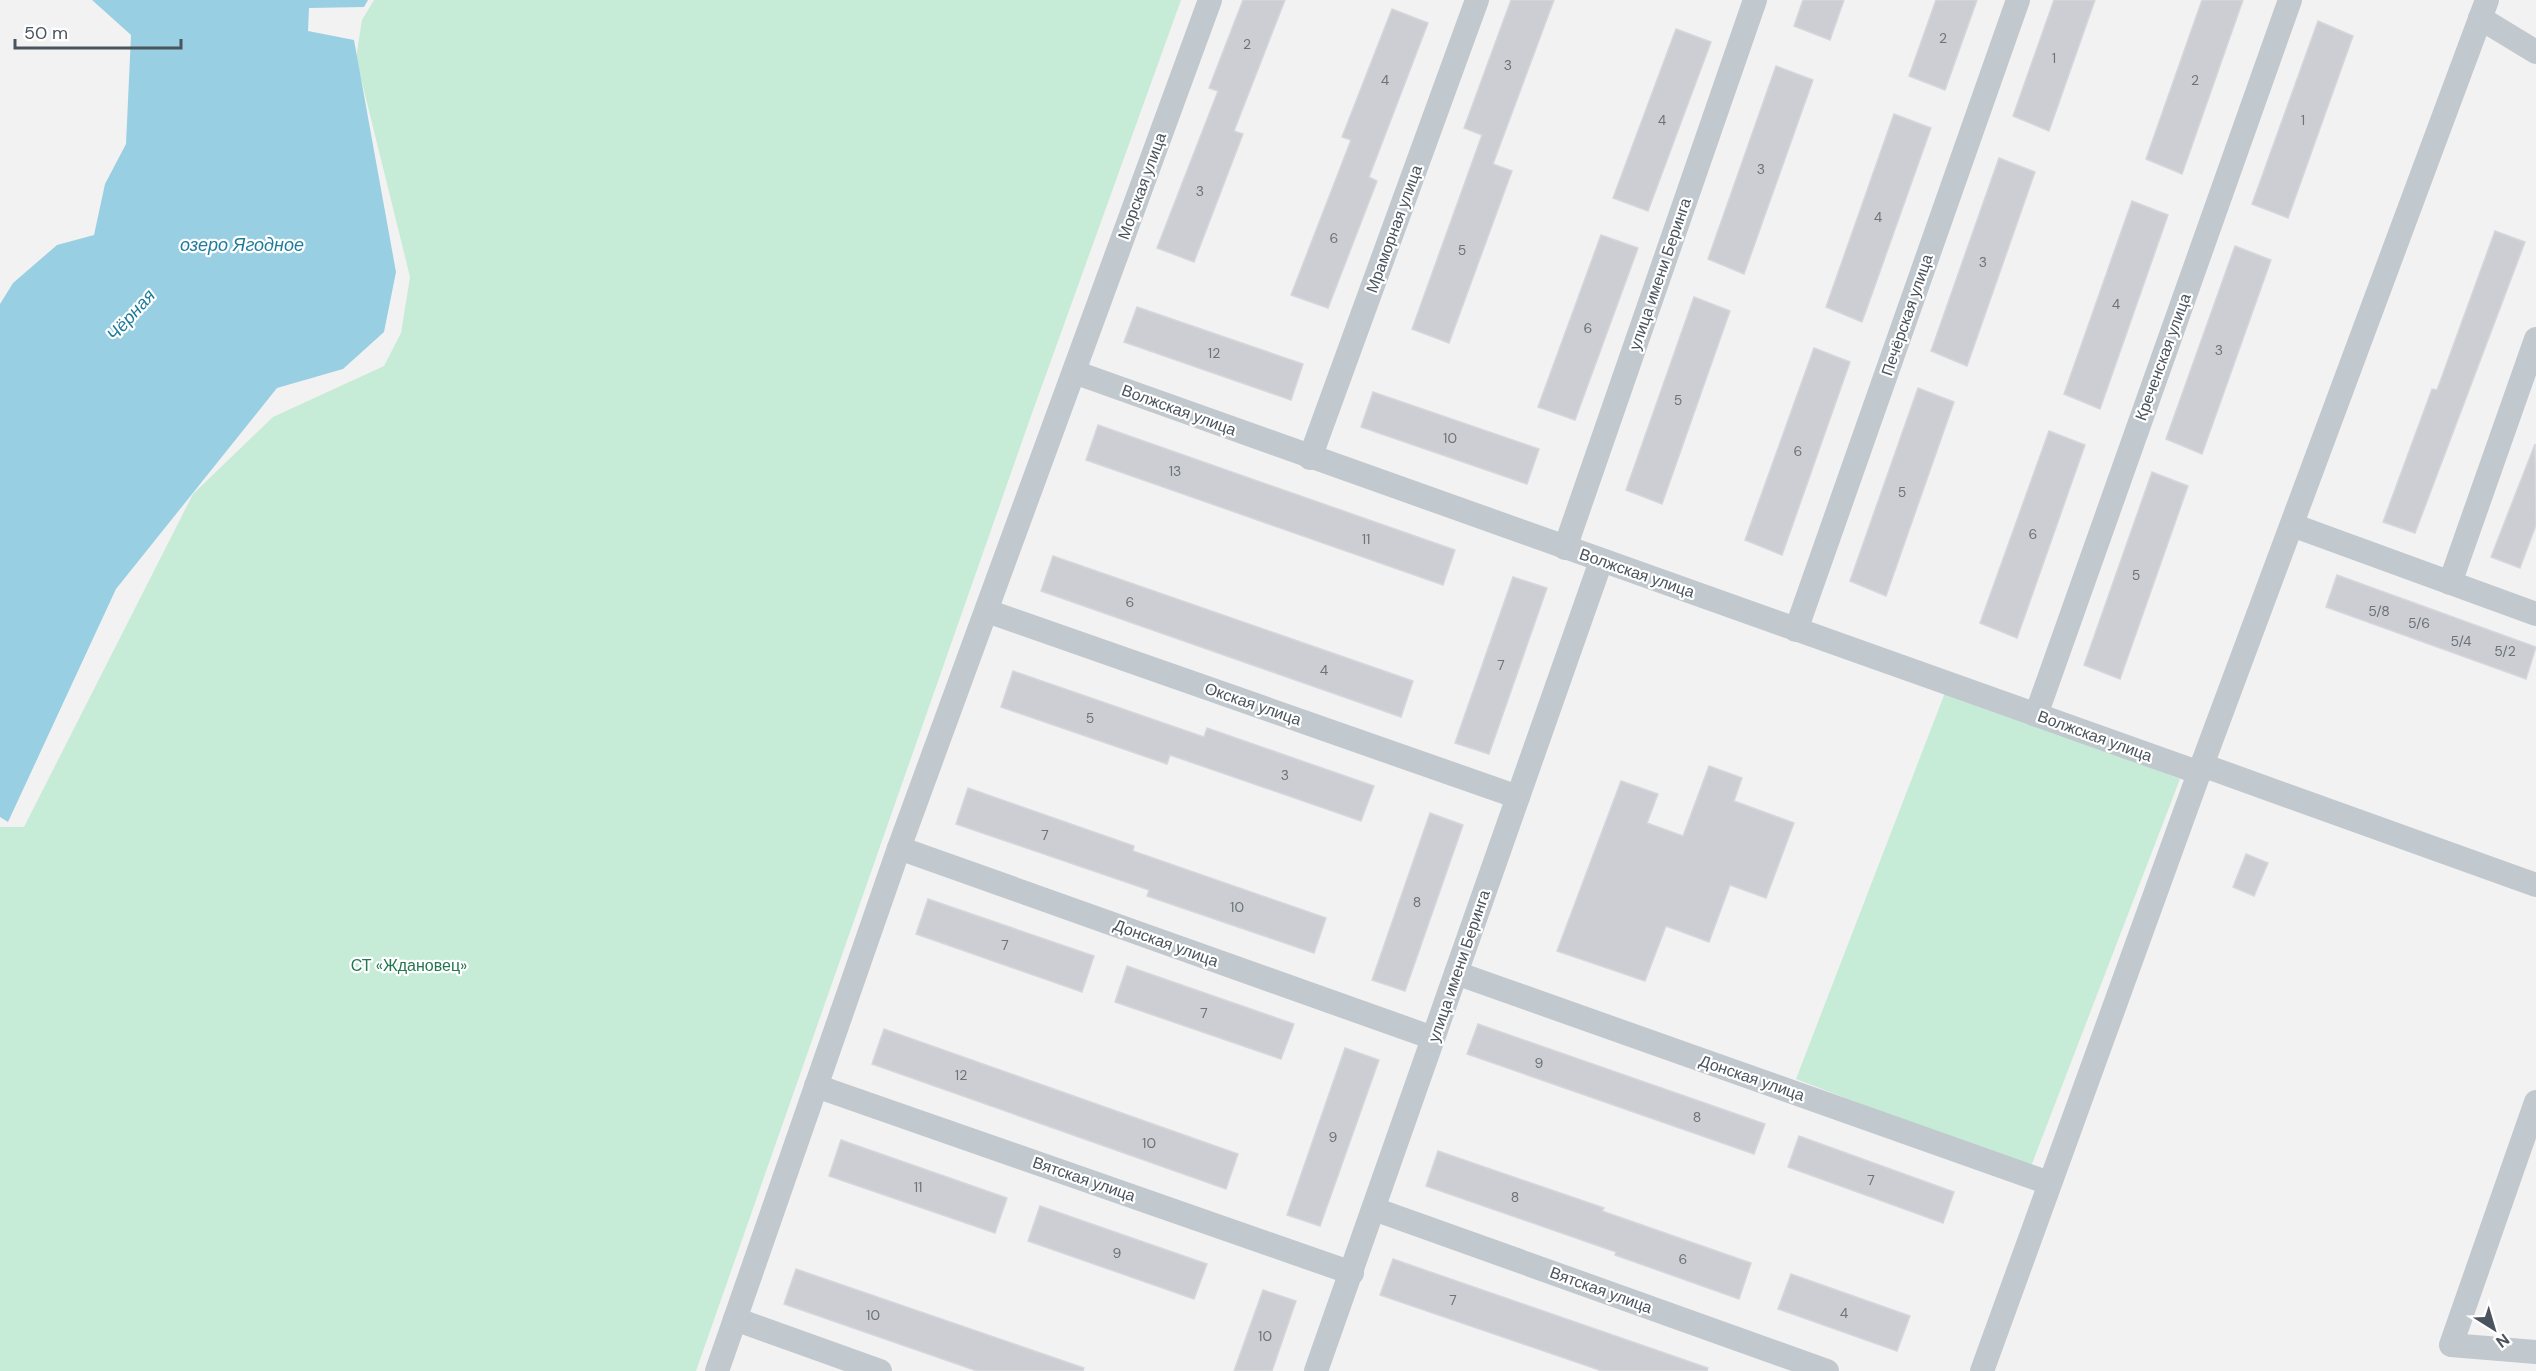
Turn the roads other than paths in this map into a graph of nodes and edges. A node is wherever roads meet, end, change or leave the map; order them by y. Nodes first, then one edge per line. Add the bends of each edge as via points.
1 (1210, 0) edge
2 (1477, 0) edge
3 (1755, 0) edge
4 (2018, 0) edge
5 (2290, 0) edge
6 (2483, 9) edge
7 (2536, 52) edge
8 (2536, 339) edge
9 (1074, 372) junction
10 (1310, 458) junction
11 (2292, 525) junction
12 (1565, 548) junction
13 (1600, 561) junction
14 (2450, 583) junction
15 (987, 611) junction
16 (2536, 614) edge
17 (1796, 630) junction
18 (2036, 715) junction
19 (2201, 769) junction
20 (1518, 797) junction
21 (899, 848) junction
22 (2536, 885) edge
23 (1456, 973) junction
24 (1433, 1038) junction
25 (816, 1086) junction
26 (2536, 1102) edge
27 (2049, 1183) junction
28 (1374, 1209) junction
29 (1352, 1273) junction
30 (735, 1319) junction
31 (2536, 1352) edge
32 (717, 1371) edge
33 (880, 1371) edge
34 (1316, 1371) edge
35 (1827, 1371) edge
36 (1982, 1371) edge

1 - 9 street, Морская улица
2 - 10 street, Мраморная улица
3 - 12 street, улица имени Беринга
4 - 17 street, Печёрская улица
5 - 18 street, Креченская улица
6 - 7 street
6 - 11 street
8 - 14 street
9 - 10 street, Волжская улица
9 - 15 street, Морская улица
10 - 12 street, Волжская улица
11 - 14 street
11 - 19 street
12 - 13 street, Волжская улица
13 - 17 street, Волжская улица
13 - 20 street, улица имени Беринга
14 - 16 street
15 - 20 street, Окская улица
15 - 21 street, Морская улица
17 - 18 street, Волжская улица
18 - 19 street, Волжская улица
19 - 22 street, Волжская улица
19 - 27 street
20 - 23 street, улица имени Беринга
21 - 24 street, Донская улица
21 - 25 street, Морская улица
23 - 24 street, улица имени Беринга
23 - 27 street, Донская улица
24 - 28 street, улица имени Беринга
25 - 29 street, Вятская улица
25 - 30 street, Морская улица
26 - 31 street via 2451,1344
27 - 36 street
28 - 29 street, улица имени Беринга
28 - 35 street, Вятская улица
29 - 34 street, улица имени Беринга
30 - 32 street, Морская улица
30 - 33 street

